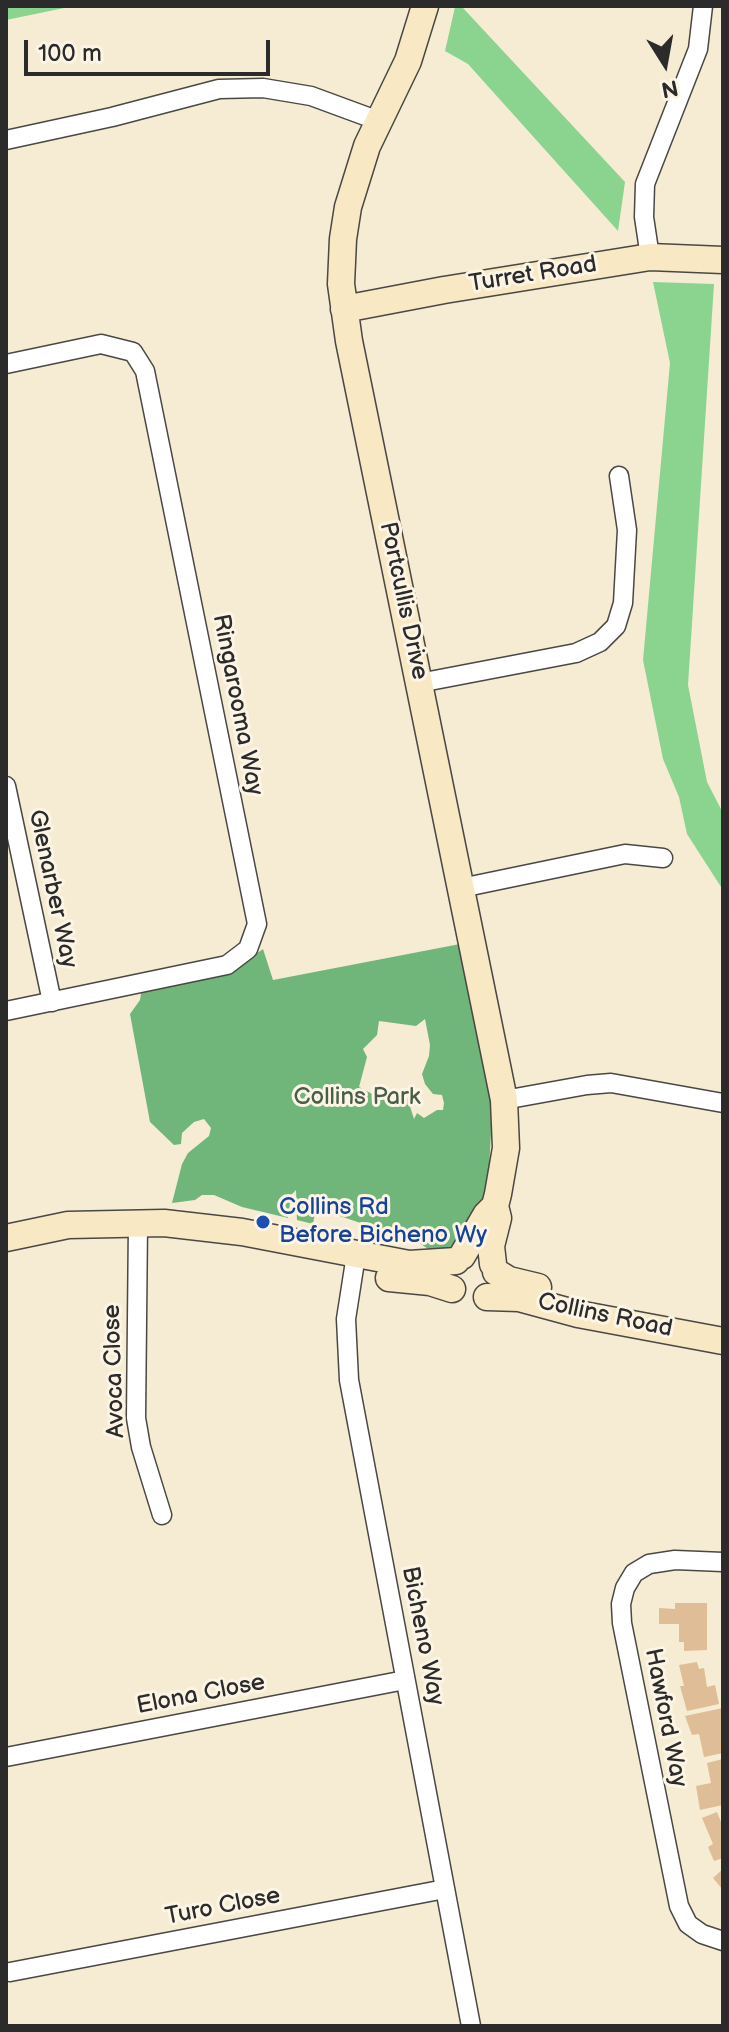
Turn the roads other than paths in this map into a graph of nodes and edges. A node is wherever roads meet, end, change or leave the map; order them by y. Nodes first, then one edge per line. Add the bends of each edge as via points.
1 (425, 6) edge
2 (703, 6) edge
3 (379, 121) junction
4 (6, 140) edge
5 (650, 257) junction
6 (723, 260) edge
7 (344, 309) junction
8 (6, 364) edge
9 (619, 476) dead end
10 (419, 683) junction
11 (6, 788) edge
12 (663, 858) dead end
13 (461, 888) junction
14 (52, 1002) junction
15 (6, 1011) edge
16 (504, 1100) junction
17 (723, 1103) edge
18 (495, 1206) junction
19 (137, 1231) junction
20 (6, 1238) edge
21 (6, 1255) edge
22 (459, 1259) junction
23 (354, 1263) junction
24 (494, 1268) junction
25 (452, 1289) junction
26 (487, 1297) junction
27 (723, 1323) edge
28 (723, 1341) edge
29 (162, 1515) dead end
30 (723, 1562) edge
31 (405, 1680) junction
32 (6, 1757) edge
33 (445, 1889) junction
34 (723, 1941) edge
35 (10, 1972) dead end
36 (471, 2026) edge

1 - 3 street, Portcullis Drive via 408,61
2 - 5 street via 698,49 645,184
3 - 4 street via 311,96 263,88 219,89
3 - 7 street, Portcullis Drive via 348,207 341,270
5 - 6 street, Turret Road
5 - 7 street, Turret Road
7 - 10 street, Portcullis Drive
8 - 14 street, Ringarooma Way via 101,344 133,352 145,371 257,924 248,949 227,965
9 - 10 street via 627,530 623,603 616,626 600,642 576,653
10 - 13 street, Portcullis Drive
11 - 14 street, Glenarber Way
12 - 13 street via 625,854
13 - 16 street, Portcullis Drive
14 - 15 street, Ringarooma Way
16 - 17 street via 611,1083
16 - 18 street, Portcullis Drive via 506,1148
18 - 22 street, Portcullis Drive
18 - 24 street, Portcullis Drive
19 - 20 street, Collins Road via 68,1225
19 - 21 street, Collins Road
19 - 23 street, Collins Road
19 - 29 street, Avoca Close via 136,1418
22 - 23 street, Collins Road
22 - 24 street, Collins Road via 480,1255
22 - 25 street via 451,1270
23 - 25 street, Collins Road
23 - 31 street, Bicheno Way via 346,1319 349,1380
24 - 26 street via 496,1283
24 - 27 street, Collins Road via 509,1280 556,1292
25 - 26 street, Collins Road via 469,1301
26 - 28 street, Collins Road via 519,1298
30 - 34 street, Hawford Way via 649,1564 634,1573 621,1604 679,1906 688,1924
31 - 32 street, Elona Close
31 - 33 street, Bicheno Way
33 - 35 street, Turo Close
33 - 36 street, Bicheno Way

